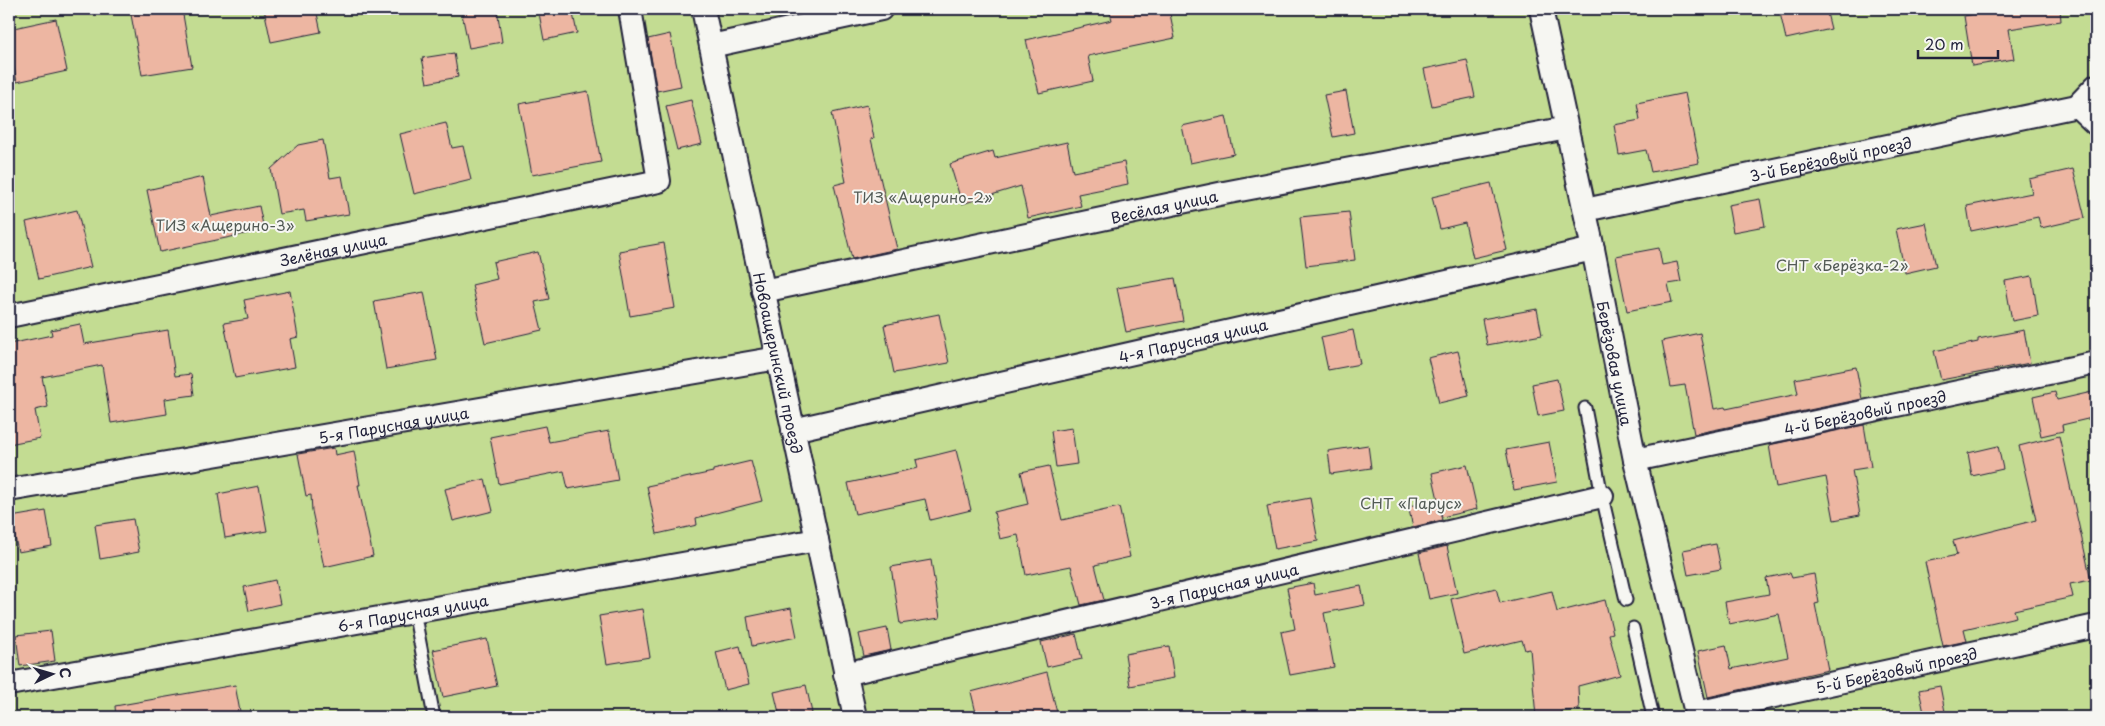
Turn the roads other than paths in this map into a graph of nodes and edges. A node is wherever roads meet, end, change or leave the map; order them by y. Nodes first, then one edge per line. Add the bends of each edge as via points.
1 (630, 9) edge
2 (703, 9) edge
3 (881, 9) edge
4 (1541, 9) edge
5 (711, 46) junction
6 (2096, 86) edge
7 (2077, 106) junction
8 (2096, 124) edge
9 (1567, 128) junction
10 (1585, 210) junction
11 (1593, 249) junction
12 (763, 291) junction
13 (9, 316) edge
14 (778, 358) junction
15 (2096, 363) edge
16 (1585, 408) dead end
17 (793, 430) junction
18 (1634, 460) junction
19 (9, 490) edge
20 (1602, 496) junction
21 (816, 540) junction
22 (1626, 600) dead end
23 (414, 611) junction
24 (2096, 626) edge
25 (1633, 628) dead end
26 (845, 674) junction
27 (9, 684) edge
28 (1696, 715) edge
29 (434, 717) edge
30 (855, 717) edge
31 (1652, 717) edge

1 - 13 street, Зелёная улица via 659,181
2 - 5 street, Новоащеринский проезд
3 - 5 street
4 - 9 street, Берёзовая улица
5 - 12 street, Новоащеринский проезд
6 - 7 street
7 - 8 street
7 - 10 street, 3-й Берёзовый проезд
9 - 10 street, Берёзовая улица
9 - 12 street, Весёлая улица via 1224,193
10 - 11 street, Берёзовая улица
11 - 17 street, 4-я Парусная улица
11 - 18 street, Берёзовая улица
12 - 14 street, Новоащеринский проезд
14 - 17 street, Новоащеринский проезд
14 - 19 street, 5-я Парусная улица
15 - 18 street, 4-й Берёзовый проезд
16 - 20 lane
17 - 21 street, Новоащеринский проезд
18 - 28 street, Берёзовая улица
20 - 22 lane
20 - 26 street, 3-я Парусная улица
21 - 23 street, 6-я Парусная улица
21 - 26 street, Новоащеринский проезд
23 - 27 street, 6-я Парусная улица
23 - 29 lane
24 - 28 street, 5-й Берёзовый проезд
25 - 31 lane
26 - 30 street, Новоащеринский проезд

